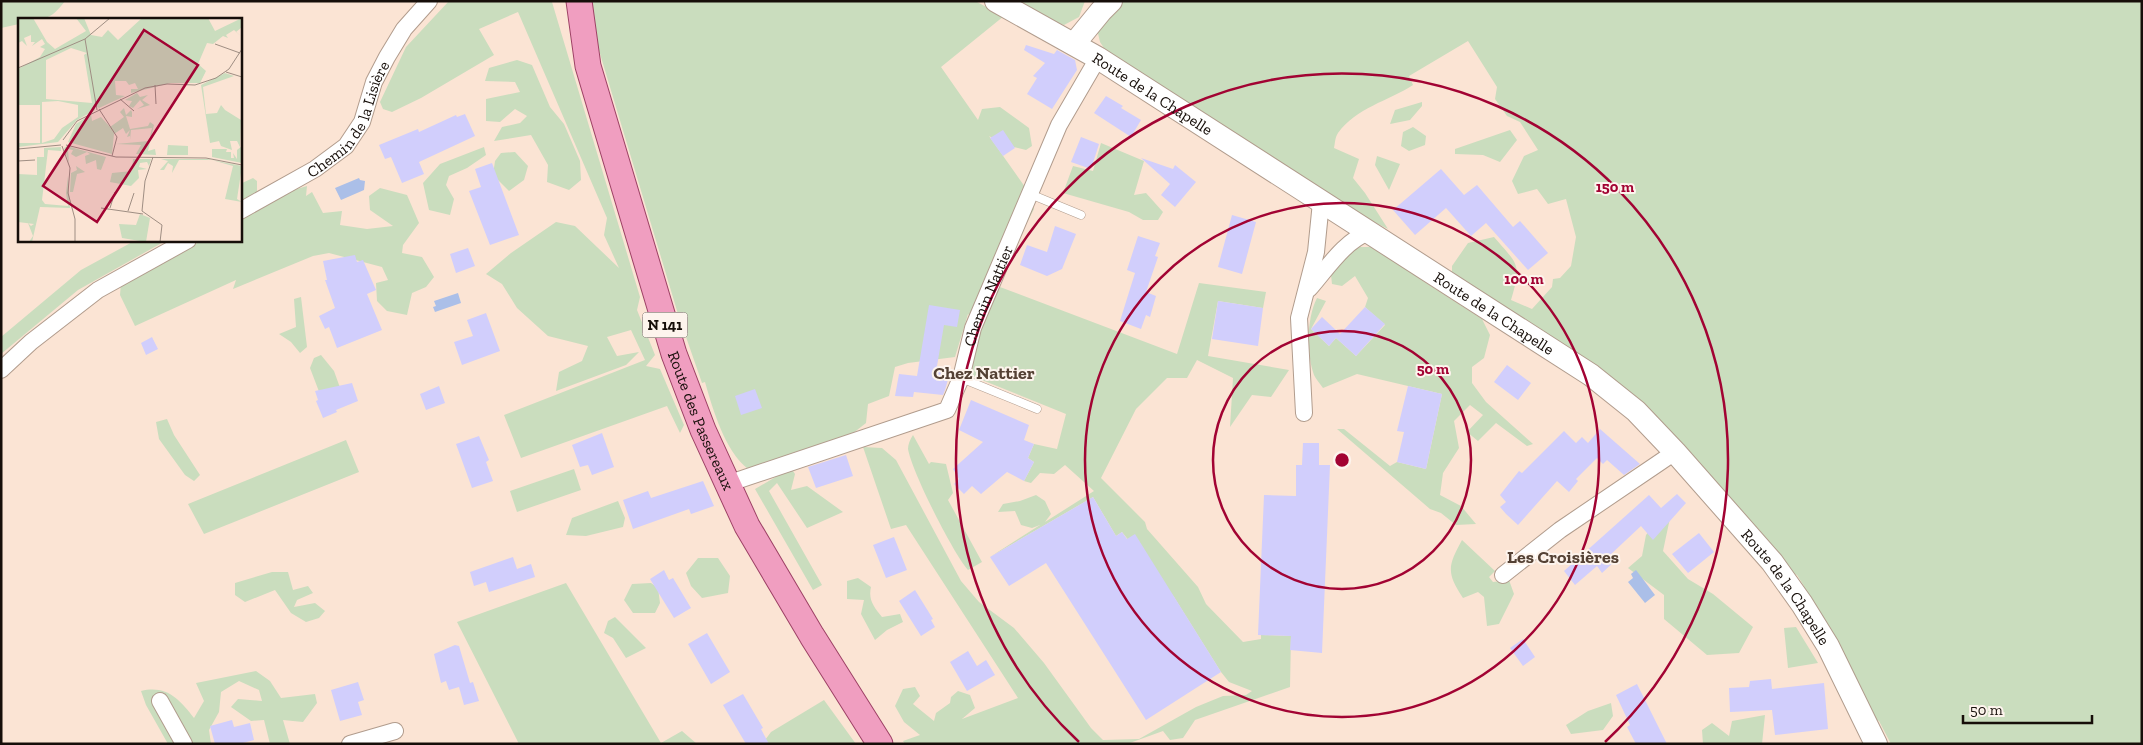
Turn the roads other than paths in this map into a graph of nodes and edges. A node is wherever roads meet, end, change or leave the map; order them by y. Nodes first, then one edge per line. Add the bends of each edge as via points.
1 (429, 1) edge
2 (561, 1) edge
3 (579, 1) edge
4 (996, 1) edge
5 (1111, 1) edge
6 (1074, 44) junction
7 (1098, 58) junction
8 (588, 66) junction
9 (1030, 194) junction
10 (1321, 202) junction
11 (241, 210) edge
12 (1081, 215) dead end
13 (1368, 232) junction
14 (186, 241) edge
15 (1308, 290) junction
16 (1, 370) edge
17 (961, 378) junction
18 (1037, 409) dead end
19 (1304, 412) dead end
20 (1675, 452) junction
21 (727, 484) junction
22 (1503, 575) dead end
23 (160, 701) dead end
24 (395, 731) dead end
25 (184, 744) edge
26 (350, 744) edge
27 (880, 744) edge
28 (1876, 744) edge

1 - 11 street, Chemin de la Lisière via 404,29 387,57 374,82 362,122 346,146 315,168
2 - 8 main road, Route des Passereaux / N 141
3 - 8 main road, Route des Passereaux / N 141
4 - 6 main road, Route de la Chapelle
5 - 6 main road
6 - 7 main road, Route de la Chapelle
7 - 9 street, Chemin Nattier via 1060,125
7 - 10 main road, Route de la Chapelle
8 - 21 main road, Route des Passereaux / N 141 via 674,354
9 - 12 lane
9 - 17 street, Chemin Nattier via 973,328
10 - 13 main road, Route de la Chapelle
10 - 15 street
13 - 15 street via 1348,245
13 - 20 main road, Route de la Chapelle via 1591,375 1636,411
14 - 16 street via 98,290 31,342
15 - 19 street via 1300,318
17 - 18 lane
17 - 21 street, Chemin Nattier via 947,410
20 - 22 street via 1560,530
20 - 28 main road, Route de la Chapelle via 1772,562 1802,604 1828,646
21 - 27 main road, Route des Passereaux / N 141 via 773,572
23 - 25 street
24 - 26 street

